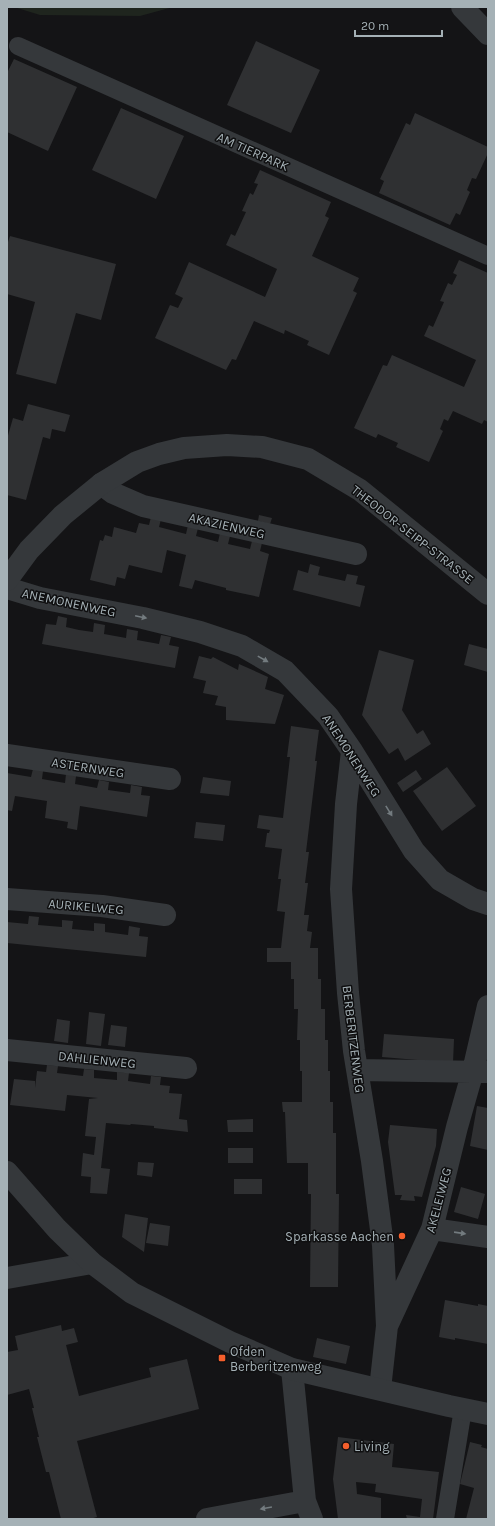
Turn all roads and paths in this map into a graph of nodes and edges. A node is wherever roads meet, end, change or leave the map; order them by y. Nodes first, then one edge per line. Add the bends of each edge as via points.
1 (462, 7) edge
2 (488, 34) edge
3 (18, 46) dead end
4 (488, 256) edge
5 (101, 484) junction
6 (356, 554) dead end
7 (7, 580) edge
8 (7, 588) edge
9 (488, 594) edge
10 (352, 751) junction
11 (7, 755) edge
12 (170, 779) dead end
13 (7, 899) edge
14 (488, 904) edge
15 (165, 915) dead end
16 (488, 1006) edge
17 (7, 1050) edge
18 (186, 1068) dead end
19 (357, 1070) junction
20 (481, 1072) edge
21 (7, 1172) edge
22 (432, 1229) junction
23 (488, 1237) edge
24 (92, 1263) junction
25 (7, 1278) edge
26 (387, 1326) junction
27 (292, 1369) junction
28 (380, 1389) junction
29 (463, 1409) junction
30 (488, 1414) edge
31 (308, 1510) edge
32 (207, 1519) edge
33 (445, 1519) edge

1 - 2 street
3 - 4 lane, AM TIERPARK
5 - 6 street, AKAZIENWEG via 143,506
5 - 7 street, THEODOR-SEIPP-STRASSE via 63,515 34,545
5 - 9 street, THEODOR-SEIPP-STRASSE via 137,462 184,448 227,445 262,447 308,460 360,490
8 -> 10 street, ANEMONENWEG via 40,598 193,630 242,646 286,671 328,716
10 -> 14 street, ANEMONENWEG via 419,856 440,880 473,899
10 - 19 street, BERBERITZENWEG via 341,888 348,993
11 - 12 street, ASTERNWEG
13 - 15 street, AURIKELWEG via 102,906
16 - 20 street, AKELEIWEG
17 - 18 street, DAHLIENWEG
19 - 20 street
19 - 26 street, BERBERITZENWEG via 383,1245
20 - 22 street, AKELEIWEG via 457,1127
21 - 24 street via 57,1229
22 -> 23 street
22 - 26 street, AKELEIWEG
24 - 25 street
24 - 27 street via 132,1293 230,1342
26 - 28 street, AKELEIWEG
27 - 28 street
27 - 31 street
28 - 29 street
29 - 30 street
29 - 33 lane
31 -> 32 street

